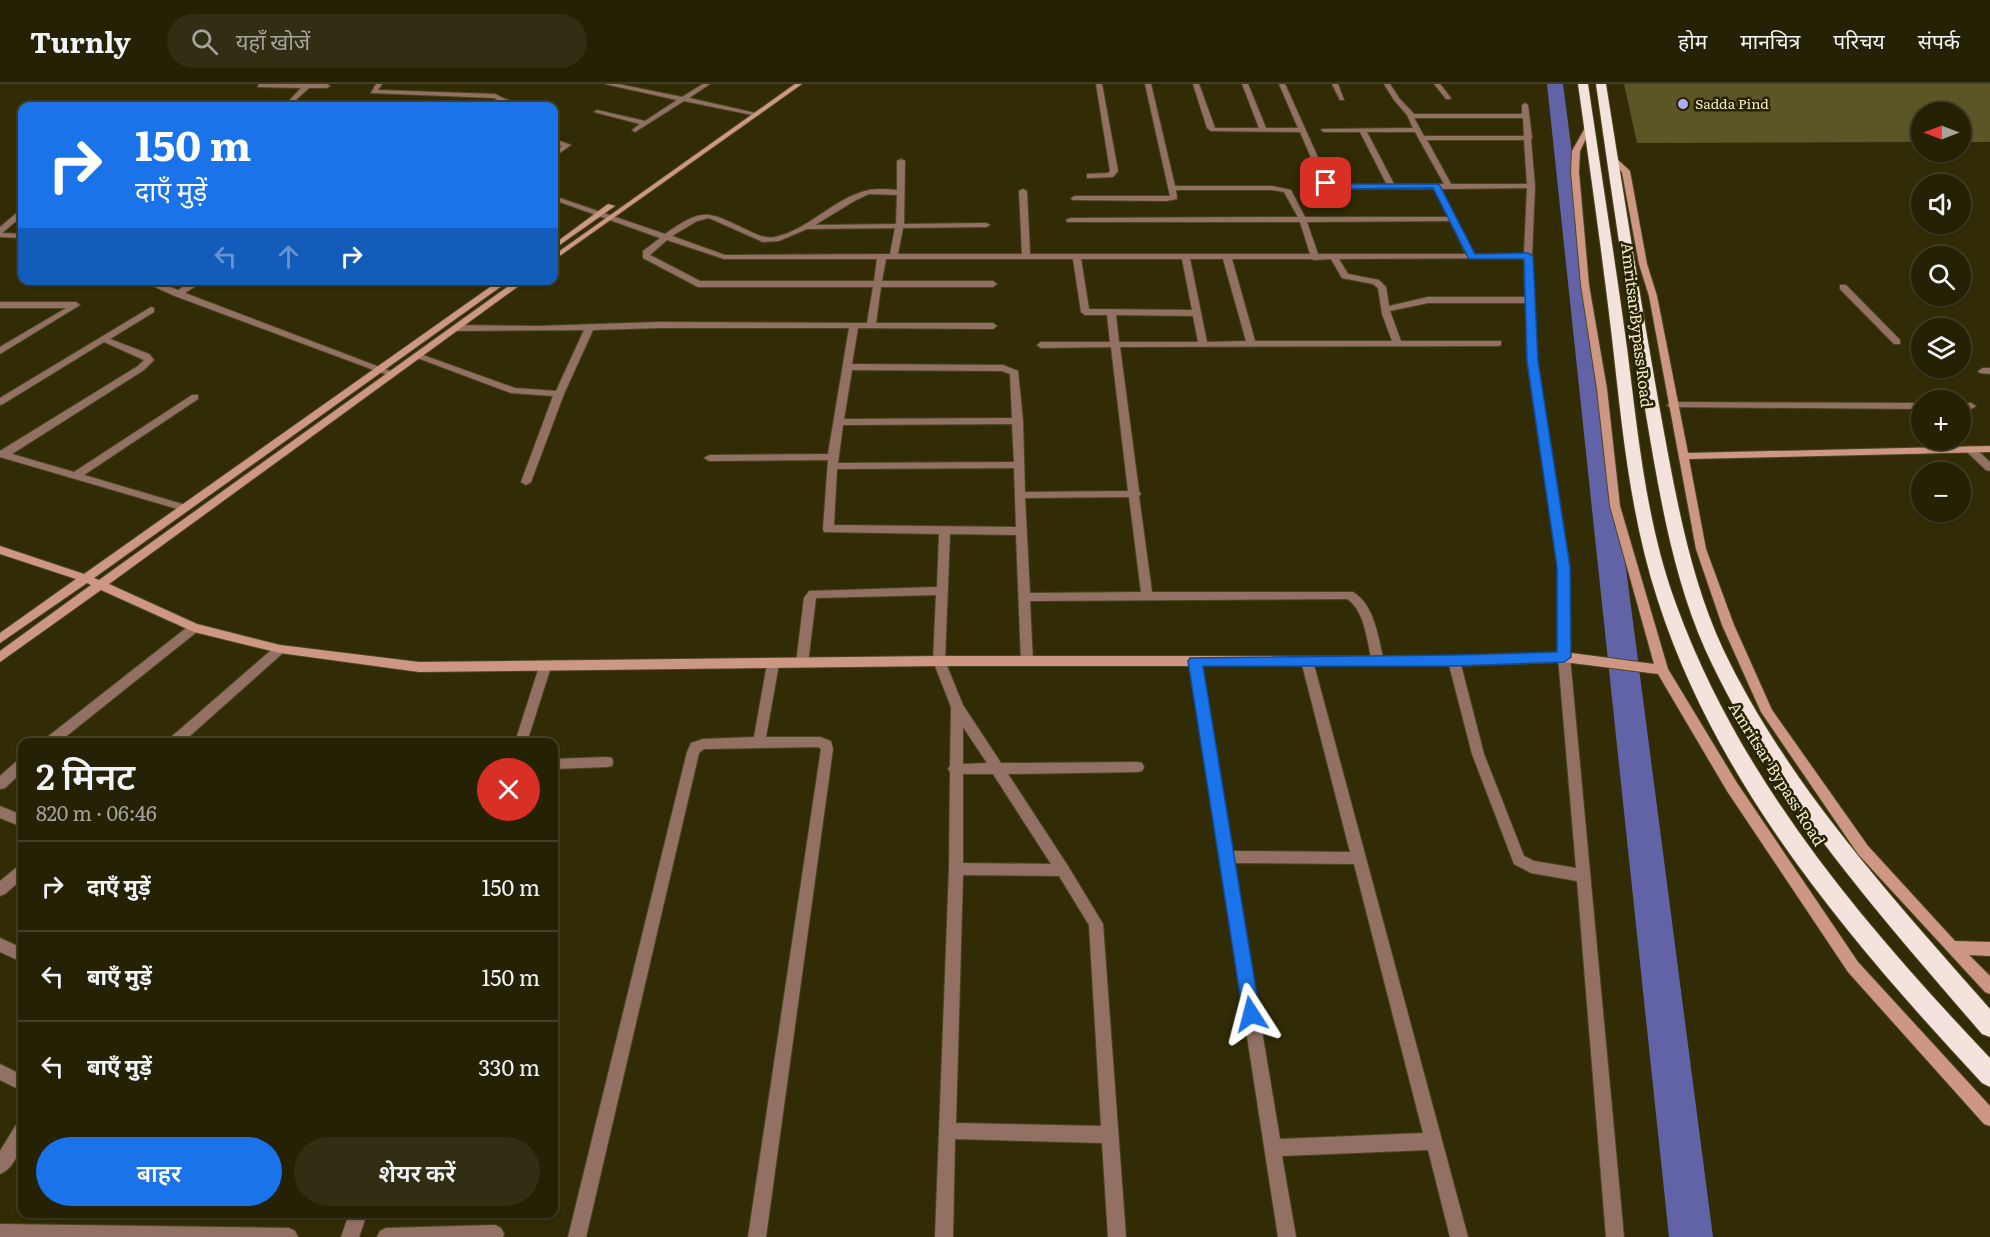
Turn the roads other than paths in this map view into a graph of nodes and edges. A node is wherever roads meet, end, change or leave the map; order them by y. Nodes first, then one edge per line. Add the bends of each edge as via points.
1 (379, 84) edge
2 (608, 84) edge
3 (645, 84) edge
4 (707, 84) edge
5 (786, 84) edge
6 (799, 84) edge
7 (1099, 84) edge
8 (1148, 84) edge
9 (1196, 84) edge
10 (1245, 84) edge
11 (1282, 84) edge
12 (1335, 84) edge
13 (1387, 84) edge
14 (1437, 84) edge
15 (1583, 84) edge
16 (1601, 84) edge
17 (261, 85) edge
18 (322, 85) edge
19 (307, 86) junction
20 (636, 90) junction
21 (252, 93) dead end
22 (1448, 98) dead end
23 (1342, 99) dead end
24 (501, 100) junction
25 (684, 100) junction
26 (291, 102) edge
27 (497, 102) edge
28 (510, 102) edge
29 (1525, 105) dead end
30 (597, 112) dead end
31 (746, 112) junction
32 (756, 114) junction
33 (1411, 115) junction
34 (1526, 116) junction
35 (647, 123) junction
36 (1589, 126) junction
37 (635, 130) dead end
38 (1263, 130) junction
39 (1302, 130) junction
40 (1324, 130) dead end
41 (1362, 130) junction
42 (1417, 130) junction
43 (1421, 138) junction
44 (1529, 138) junction
45 (558, 142) edge
46 (558, 152) edge
47 (1613, 160) junction
48 (901, 161) dead end
49 (1090, 176) dead end
50 (1391, 186) junction
51 (1436, 186) junction
52 (1448, 186) junction
53 (1531, 186) junction
54 (1173, 188) junction
55 (902, 192) junction
56 (1023, 192) dead end
57 (1075, 198) dead end
58 (558, 199) edge
59 (600, 215) junction
60 (18, 217) edge
61 (609, 218) junction
62 (1453, 219) junction
63 (1070, 220) dead end
64 (1303, 220) junction
65 (900, 225) junction
66 (986, 225) dead end
67 (803, 227) junction
68 (0, 233) edge
69 (18, 235) edge
70 (668, 236) junction
71 (558, 244) edge
72 (558, 255) edge
73 (882, 256) junction
74 (894, 256) junction
75 (1528, 256) junction
76 (1026, 257) junction
77 (1077, 257) junction
78 (1186, 257) junction
79 (1227, 257) junction
80 (1472, 257) junction
81 (1315, 258) junction
82 (1335, 258) junction
83 (879, 284) junction
84 (993, 284) dead end
85 (156, 285) edge
86 (193, 285) edge
87 (499, 285) edge
88 (516, 285) edge
89 (1843, 287) dead end
90 (178, 294) junction
91 (1530, 300) junction
92 (0, 304) edge
93 (1385, 309) junction
94 (151, 310) dead end
95 (1196, 313) junction
96 (1111, 314) junction
97 (590, 326) junction
98 (854, 326) junction
99 (871, 326) junction
100 (993, 326) dead end
101 (456, 328) junction
102 (103, 339) junction
103 (1897, 342) dead end
104 (1398, 343) junction
105 (1498, 343) dead end
106 (1203, 344) junction
107 (1251, 344) junction
108 (1041, 345) dead end
109 (1115, 345) junction
110 (0, 351) edge
111 (417, 356) junction
112 (848, 367) junction
113 (381, 369) junction
114 (393, 374) junction
115 (559, 394) junction
116 (195, 397) dead end
117 (0, 402) edge
118 (1672, 405) junction
119 (1911, 406) edge
120 (1018, 421) junction
121 (839, 422) junction
122 (1990, 448) edge
123 (1971, 449) edge
124 (1929, 450) edge
125 (1971, 450) edge
126 (2, 455) edge
127 (1683, 456) junction
128 (709, 458) dead end
129 (833, 461) junction
130 (1019, 465) junction
131 (1990, 468) edge
132 (75, 476) junction
133 (526, 482) dead end
134 (1136, 494) junction
135 (1020, 495) junction
136 (185, 508) junction
137 (945, 531) junction
138 (1021, 531) junction
139 (0, 549) edge
140 (84, 578) junction
141 (98, 585) junction
142 (942, 591) junction
143 (1026, 597) junction
144 (1148, 597) junction
145 (194, 628) junction
146 (0, 639) edge
147 (280, 649) junction
148 (0, 657) edge
149 (1564, 657) junction
150 (1195, 661) junction
151 (1307, 661) junction
152 (1378, 661) junction
153 (1455, 661) junction
154 (939, 662) junction
155 (1027, 662) junction
156 (802, 663) junction
157 (773, 664) junction
158 (545, 667) junction
159 (1656, 670) junction
160 (957, 707) junction
161 (56, 738) edge
162 (180, 738) edge
163 (522, 738) edge
164 (759, 742) junction
165 (607, 762) dead end
166 (558, 764) edge
167 (994, 767) junction
168 (1137, 767) dead end
169 (18, 768) edge
170 (955, 769) junction
171 (0, 784) edge
172 (0, 813) edge
173 (18, 820) edge
174 (1226, 857) junction
175 (1359, 858) junction
176 (956, 869) junction
177 (1064, 870) junction
178 (18, 874) edge
179 (1583, 876) junction
180 (0, 890) edge
181 (0, 945) edge
182 (1952, 948) junction
183 (1990, 949) edge
184 (18, 953) edge
185 (1990, 987) edge
186 (1990, 1026) edge
187 (0, 1072) edge
188 (1990, 1076) edge
189 (18, 1081) edge
190 (1990, 1118) edge
191 (947, 1131) junction
192 (1110, 1135) junction
193 (18, 1137) edge
194 (1432, 1141) junction
195 (1273, 1148) junction
196 (0, 1166) edge
197 (357, 1218) edge
198 (0, 1233) edge
199 (495, 1234) dead end
200 (289, 1237) edge
201 (350, 1237) edge
202 (386, 1237) edge
203 (577, 1237) edge
204 (757, 1237) edge
205 (944, 1237) edge
206 (1117, 1237) edge
207 (1287, 1237) edge
208 (1459, 1237) edge
209 (1615, 1237) edge

1 - 24 street via 373,92 462,92
2 - 20 street
3 - 20 street
4 - 25 street
5 - 31 street
6 - 32 street
7 - 49 street via 1113,171 1110,175
8 - 54 street
9 - 38 street via 1210,128
10 - 38 street
11 - 39 street
12 - 23 street
13 - 33 street
14 - 22 street
15 - 36 highway, Amritsar Bypass Road
16 - 47 highway, Amritsar Bypass Road
17 - 19 street
17 - 21 street
18 - 19 street
19 - 26 street
20 - 25 street
24 - 27 street
24 - 28 street
25 - 31 street
25 - 35 street
29 - 34 street
30 - 35 street
31 - 32 street
31 - 59 street
32 - 61 street
33 - 34 street
33 - 42 street
34 - 44 street
35 - 37 street
36 - 159 street via 1576,151 1575,172 1585,285 1615,506
36 - 188 highway, Amritsar Bypass Road via 1636,470 1666,603 1691,665 1727,737 1835,898
38 - 39 street
39 - 50 street via 1326,183 1336,187
40 - 41 street
41 - 42 street
41 - 50 street
42 - 43 street
43 - 44 street
43 - 52 street
44 - 53 street
45 - 46 street via 567,145
47 - 118 street via 1626,171
47 - 186 highway, Amritsar Bypass Road via 1635,307 1678,536 1714,648 1754,722 1808,806 1876,895
48 - 55 street
50 - 51 street
51 - 52 street
51 - 62 street
52 - 53 street
53 - 75 street
54 - 57 street via 1174,197 1170,199
54 - 64 street via 1284,189 1290,192
55 - 65 street
55 - 67 street via 864,193
56 - 76 street
58 - 59 street
59 - 61 street
59 - 71 street
60 - 68 street
61 - 70 street
61 - 72 street
62 - 64 street
62 - 80 street
63 - 64 street
64 - 81 street
65 - 66 street
65 - 67 street
65 - 74 street
67 - 70 street via 773,240 762,240 707,215
68 - 69 street
70 - 73 street via 724,257
70 - 83 street via 646,256 698,284
73 - 74 street
73 - 83 street
74 - 76 street
75 - 80 street
75 - 91 street
76 - 77 street
77 - 78 street
77 - 96 street via 1083,310 1089,314
78 - 79 street
78 - 95 street
79 - 81 street
79 - 107 street
80 - 82 street
81 - 82 street
82 - 93 street via 1345,276 1380,284
83 - 84 street
83 - 99 street
85 - 90 street
86 - 90 street
87 - 113 street
88 - 101 street
89 - 103 street
90 - 113 street
91 - 93 street via 1428,300
91 - 149 street via 1533,361 1564,567
92 - 110 street via 76,305
93 - 104 street
94 - 102 street
95 - 96 street
95 - 106 street
96 - 109 street
97 - 98 street
97 - 101 street
97 - 115 street
98 - 99 street
98 - 112 street
99 - 100 street
101 - 111 street
102 - 117 street
102 - 126 street via 149,360
104 - 105 street
104 - 107 street
106 - 107 street
106 - 109 street
108 - 109 street
109 - 134 street
111 - 114 street
111 - 115 street via 514,391
112 - 120 street via 1009,369 1016,376
112 - 121 street
113 - 114 street
113 - 136 street
114 - 141 street
115 - 133 street
116 - 132 street
118 - 119 street
118 - 127 street
120 - 121 street
120 - 130 street
121 - 129 street
122 - 123 street
124 - 127 street
125 - 131 street
126 - 132 street
127 - 182 street via 1701,549 1728,625 1767,712 1863,850
128 - 129 street
129 - 130 street
129 - 137 street via 828,529
130 - 135 street
132 - 136 street
134 - 135 street
134 - 144 street
135 - 138 street
136 - 140 street
137 - 138 street
137 - 142 street
138 - 143 street
139 - 140 street
140 - 141 street
140 - 146 street
141 - 145 street
141 - 148 street
142 - 154 street
142 - 156 street via 813,594
143 - 144 street
143 - 155 street
144 - 152 street via 1355,597 1362,604
145 - 147 street
145 - 161 street
147 - 158 street via 419,668
147 - 162 street
149 - 153 street
149 - 159 street
149 - 179 street
150 - 151 street
150 - 155 street
150 - 174 street
151 - 152 street
151 - 175 street
152 - 153 street
153 - 179 street via 1478,754 1519,860 1531,867
154 - 155 street
154 - 156 street
154 - 160 street
156 - 157 street
157 - 158 street
157 - 164 street
158 - 163 street
159 - 190 street via 1853,967
160 - 167 street
160 - 170 street
164 - 203 street via 703,744 693,752
164 - 204 street via 820,742 827,749
165 - 166 street
167 - 168 street
167 - 170 street
167 - 177 street
169 - 171 street
170 - 176 street
172 - 173 street
174 - 175 street
174 - 195 street
175 - 194 street
176 - 177 street
176 - 191 street
177 - 192 street via 1094,918 1097,930
178 - 180 street
179 - 209 street
181 - 184 street
182 - 183 street
182 - 185 street
187 - 189 street
191 - 192 street
191 - 205 street
192 - 206 street
193 - 196 street
194 - 195 street
194 - 208 street
195 - 207 street
197 - 201 street
198 - 200 street
199 - 202 street

